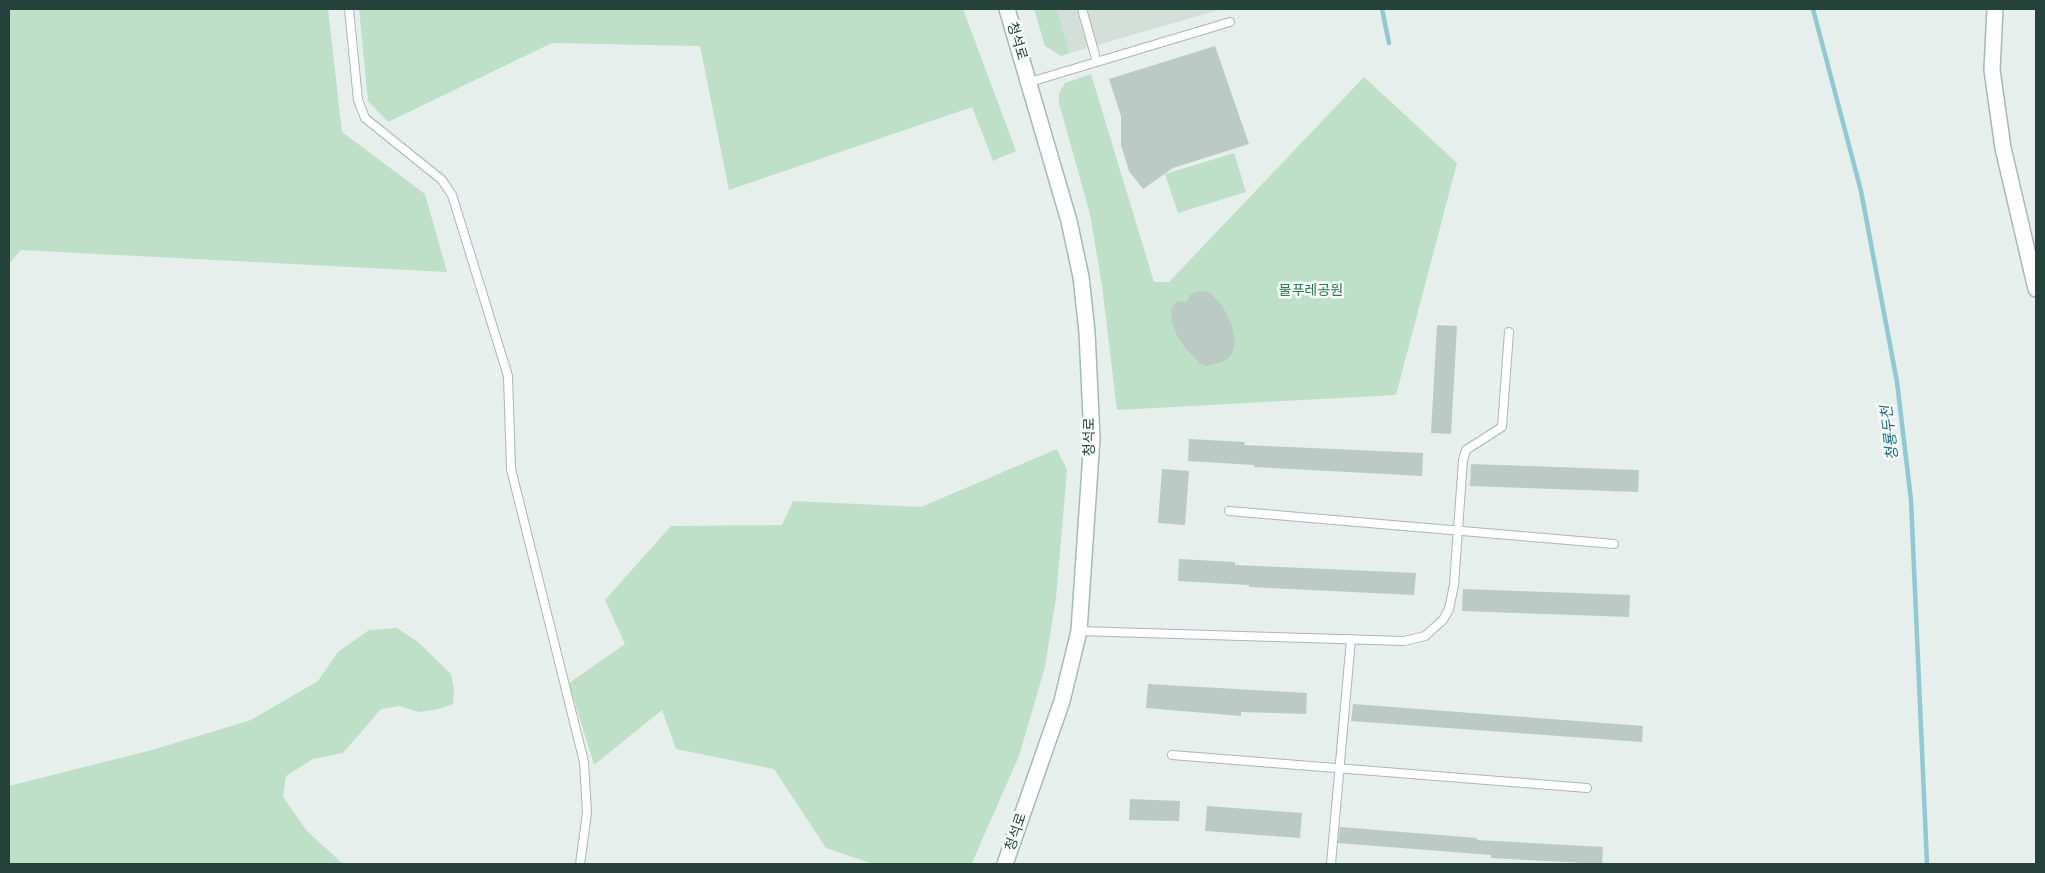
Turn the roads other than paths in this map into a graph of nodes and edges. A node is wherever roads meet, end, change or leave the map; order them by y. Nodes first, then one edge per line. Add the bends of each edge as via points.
1 (349, 9) edge
2 (1007, 9) edge
3 (1082, 9) edge
4 (1995, 9) edge
5 (1230, 22) dead end
6 (1097, 62) junction
7 (1030, 82) junction
8 (2036, 289) edge
9 (1509, 332) dead end
10 (1229, 511) dead end
11 (1458, 530) junction
12 (1614, 544) dead end
13 (1078, 631) junction
14 (1350, 639) junction
15 (1172, 754) dead end
16 (1339, 768) junction
17 (1587, 788) dead end
18 (580, 864) edge
19 (1005, 864) edge
20 (1331, 864) edge

1 - 18 lane via 358,100 365,118 442,180 452,195 508,376 511,469 584,762 586,813
2 - 7 main road, 청석로
3 - 6 lane
4 - 8 main road via 1992,70 2003,148
5 - 6 lane
6 - 7 lane
7 - 13 main road, 청석로 via 1069,221 1081,277 1087,332 1092,438
9 - 11 lane via 1502,427 1466,450
10 - 11 lane
11 - 12 lane
11 - 14 lane via 1454,585 1449,610 1442,620 1424,636 1404,641
13 - 14 lane
13 - 19 main road, 청석로 via 1062,701
14 - 16 lane
15 - 16 lane
16 - 17 lane
16 - 20 lane

